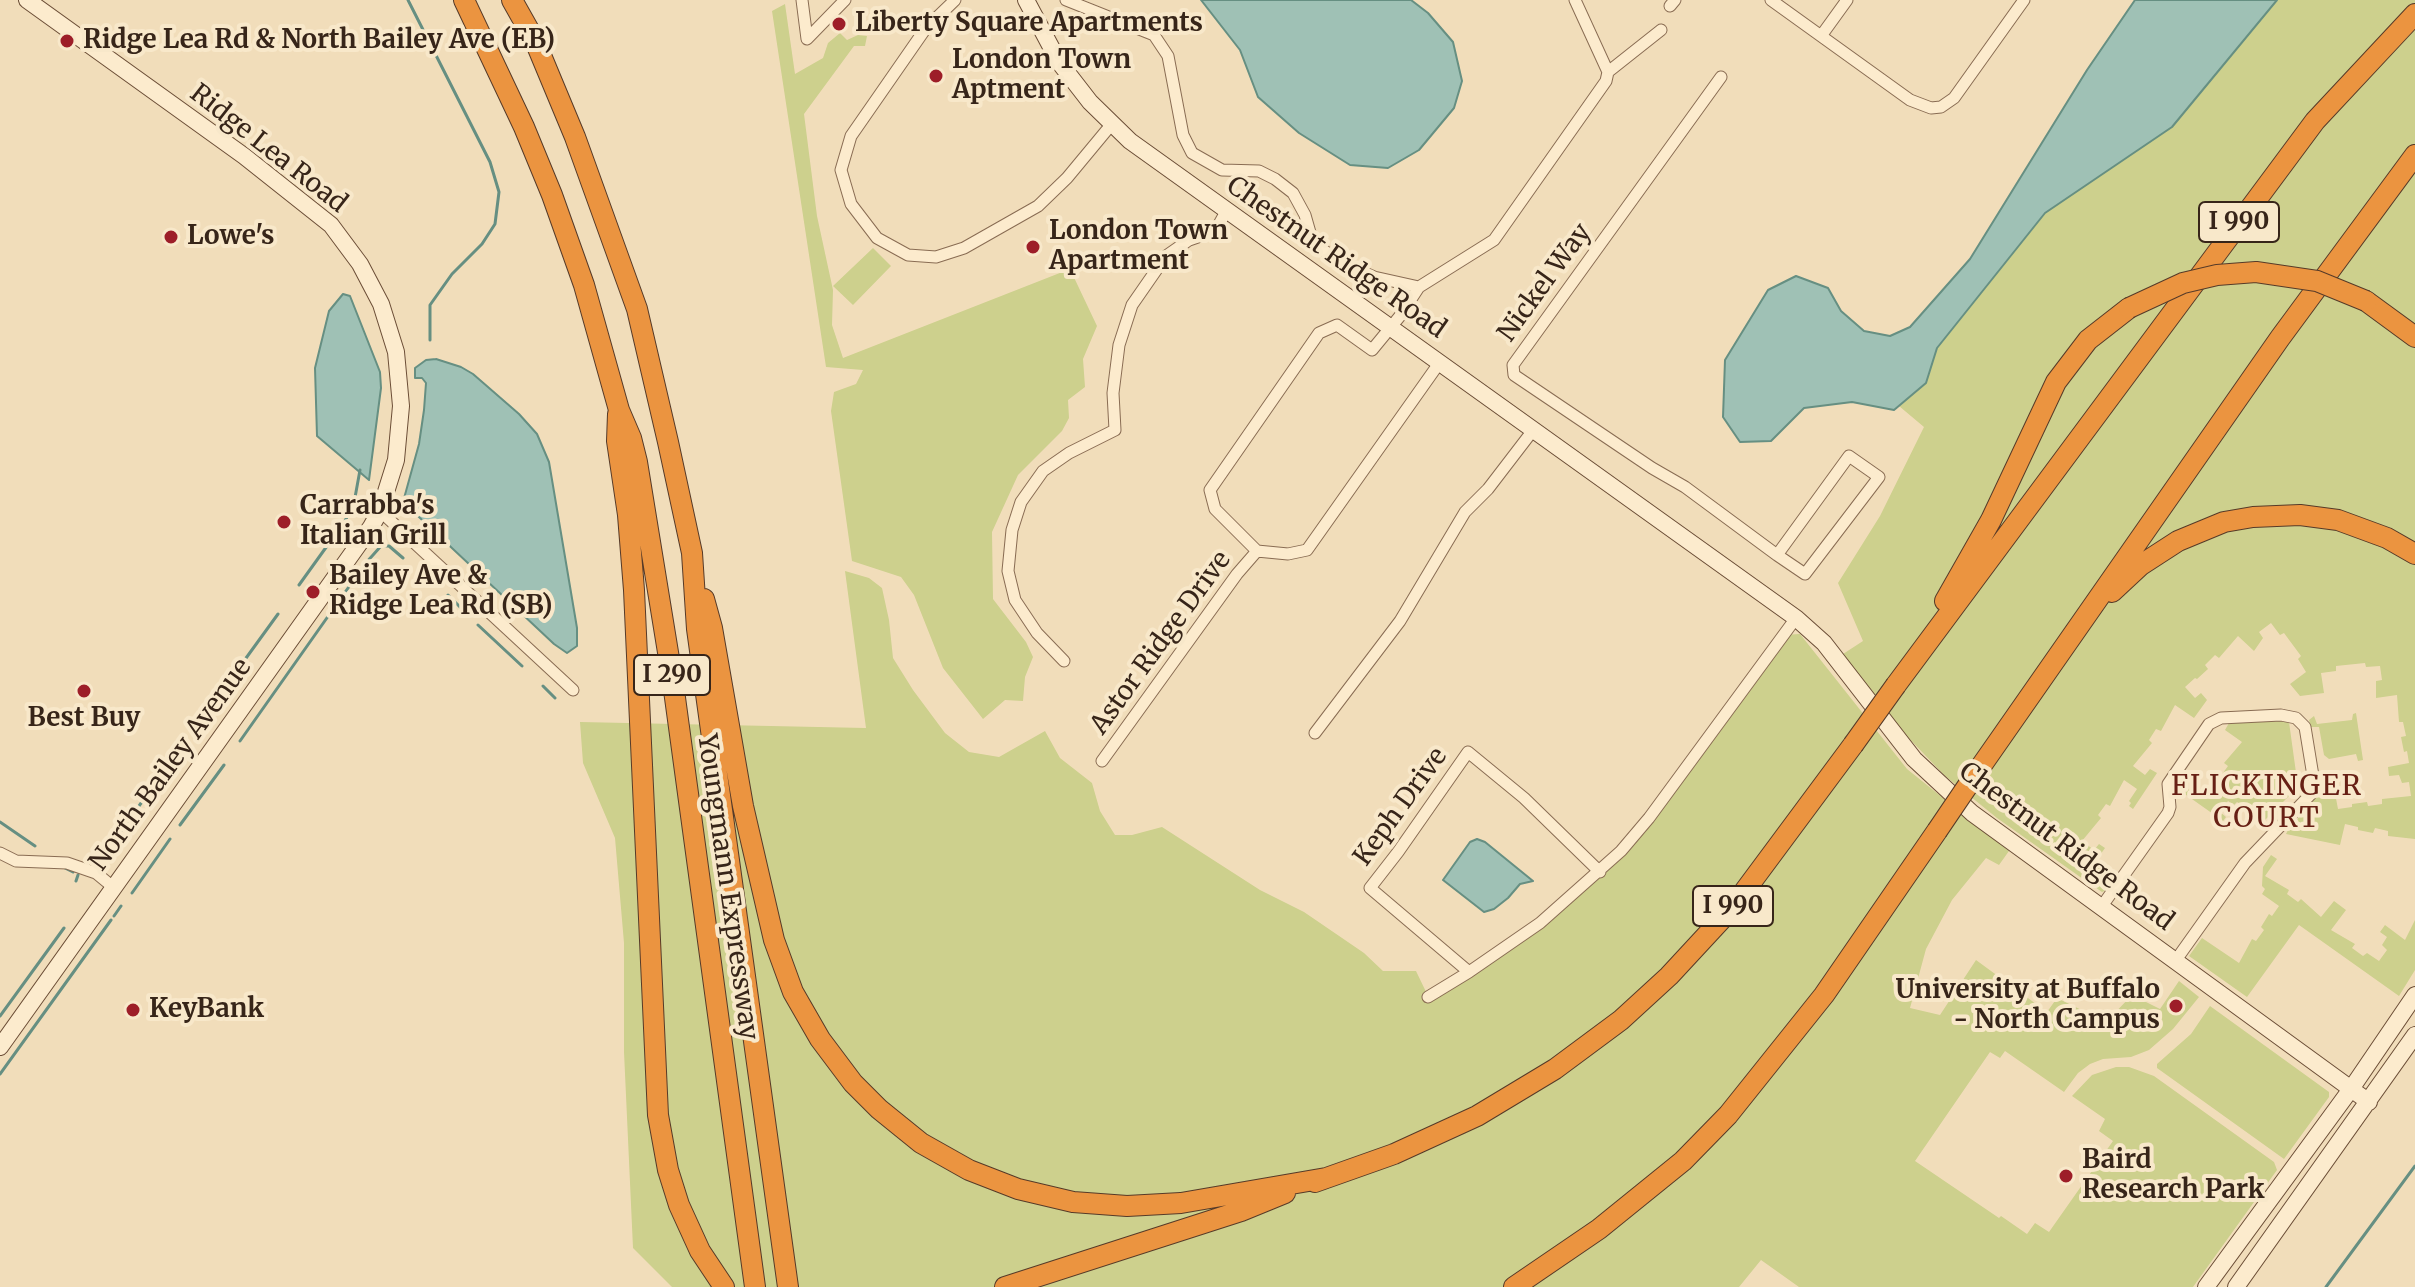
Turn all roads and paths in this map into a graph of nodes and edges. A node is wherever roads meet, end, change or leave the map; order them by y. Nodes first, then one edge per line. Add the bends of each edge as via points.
1 (27, 0) edge
2 (464, 0) edge
3 (512, 0) edge
4 (523, 0) edge
5 (802, 0) edge
6 (845, 0) edge
7 (955, 0) edge
8 (1026, 0) edge
9 (1066, 0) edge
10 (1575, 0) edge
11 (1771, 0) edge
12 (1847, 0) edge
13 (2024, 0) edge
14 (2415, 14) edge
15 (1661, 30) dead end
16 (1821, 36) junction
17 (535, 41) junction
18 (1608, 72) junction
19 (1721, 77) dead end
20 (1111, 125) junction
21 (2415, 155) edge
22 (1227, 210) junction
23 (1419, 287) junction
24 (1391, 328) junction
25 (2415, 337) edge
26 (1440, 362) junction
27 (619, 410) junction
28 (1534, 429) junction
29 (380, 511) junction
30 (1257, 551) junction
31 (692, 553) junction
32 (2415, 554) edge
33 (1777, 555) junction
34 (1796, 618) junction
35 (2080, 622) junction
36 (1064, 661) dead end
37 (1911, 664) junction
38 (573, 690) dead end
39 (1315, 733) dead end
40 (1102, 761) dead end
41 (0, 853) edge
42 (1600, 872) junction
43 (113, 887) junction
44 (2102, 906) junction
45 (2176, 960) junction
46 (1469, 972) junction
47 (2415, 995) edge
48 (1428, 997) dead end
49 (2415, 1035) edge
50 (0, 1047) edge
51 (2351, 1089) junction
52 (2369, 1102) junction
53 (1326, 1178) junction
54 (724, 1287) edge
55 (755, 1287) edge
56 (788, 1287) edge
57 (1005, 1287) edge
58 (1514, 1287) edge
59 (2206, 1287) edge
60 (2236, 1287) edge

1 - 29 street, Ridge Lea Road via 297,196 346,244 381,304 400,380 399,440
2 - 27 highway, Youngmann Expressway / I 290 via 552,195
3 - 17 highway, Youngmann Expressway / I 290
4 - 17 highway
5 - 6 street via 807,39
7 - 20 street via 926,28 851,136 841,170 851,204 877,238 908,255 936,257 964,248 1038,206
8 - 20 street, Chestnut Ridge Road via 1059,62
9 - 23 street via 1154,35 1168,56 1183,135 1192,153 1222,170 1259,171 1275,179 1293,193 1311,236 1323,250 1374,277
10 - 18 street
11 - 16 street
12 - 16 street
13 - 16 street via 1954,98 1941,107 1910,100
14 - 37 highway, I 990 via 2315,121
15 - 18 street
17 - 31 highway, Youngmann Expressway / I 290 via 637,309
18 - 23 street via 1494,240
19 - 33 street, Nickel Way via 1513,365 1514,375 1685,487
20 - 22 street, Chestnut Ridge Road
21 - 35 highway
22 - 24 street, Chestnut Ridge Road
22 - 36 street via 1209,233 1166,256 1132,305 1119,345 1115,430 1043,471 1021,502 1008,571 1015,600
23 - 24 street
24 - 26 street, Chestnut Ridge Road
24 - 30 street, Astor Ridge Drive via 1372,350 1337,325 1319,333 1210,490 1215,509
25 - 37 highway, bridge via 2366,301 2317,281 2256,272 2183,283 2129,308 2088,340 2056,382 1991,520
26 - 28 street, Chestnut Ridge Road
26 - 30 street, Astor Ridge Drive via 1307,550
27 - 54 highway via 617,441 634,590 658,1115 673,1187 700,1251
27 - 55 highway, Youngmann Expressway / I 290 via 631,438 656,566
28 - 34 street, Chestnut Ridge Road
28 - 39 street via 1465,512 1400,621
29 - 38 street
29 - 43 street, North Bailey Avenue
30 - 40 street, Astor Ridge Drive
31 - 53 highway via 712,628 740,792 774,940 810,1023 864,1096 953,1162 1010,1187 1063,1201 1181,1203
31 - 56 highway, Youngmann Expressway / I 290 via 697,629
32 - 35 highway via 2338,520 2300,515 2244,518 2168,546
33 - 33 street, Nickel Way via 1849,456 1879,477 1808,573
34 - 42 street via 1649,818
34 - 44 street, Chestnut Ridge Road via 1824,643 1937,781 1972,813
35 - 58 highway, bridge via 1824,995 1728,1115 1683,1161 1611,1219
37 - 53 highway, I 990, bridge via 1717,925 1621,1020 1493,1108 1411,1147
41 - 43 street via 16,861 67,863 96,873
42 - 46 street via 1540,923
42 - 46 street, Keph Drive via 1468,752 1370,888
43 - 50 street, North Bailey Avenue
44 - 45 street, Chestnut Ridge Road
44 - 45 street via 2168,813 2168,784 2209,724 2221,718 2281,715 2302,722 2314,782 2311,794 2245,863
45 - 51 street, Chestnut Ridge Road
46 - 48 street
47 - 51 street
49 - 52 street
51 - 52 street, Chestnut Ridge Road
51 - 59 street
52 - 60 street
53 - 57 highway

